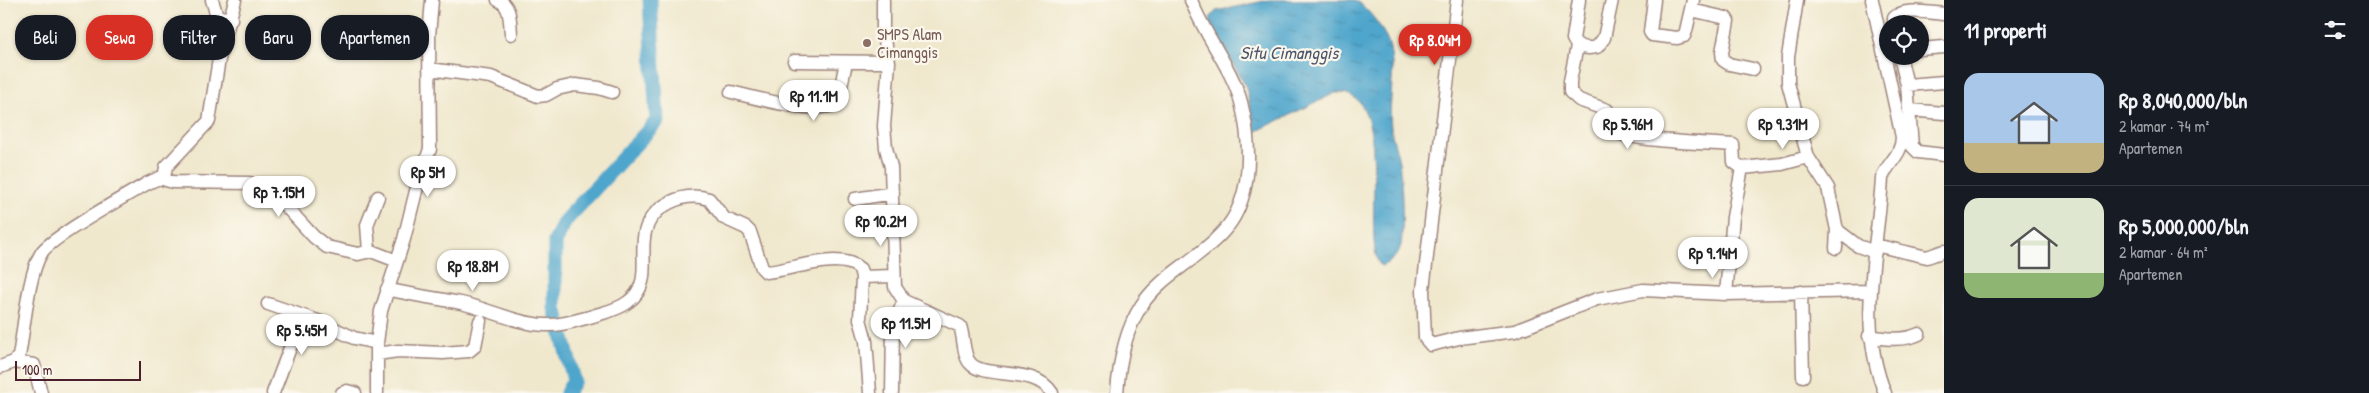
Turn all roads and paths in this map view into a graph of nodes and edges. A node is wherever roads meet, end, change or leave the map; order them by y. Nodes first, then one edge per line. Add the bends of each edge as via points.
1 (212, 0) edge
2 (235, 0) edge
3 (432, 0) edge
4 (498, 0) edge
5 (883, 0) edge
6 (1456, 0) edge
7 (1579, 0) edge
8 (1612, 0) edge
9 (1654, 0) edge
10 (1797, 0) edge
11 (1872, 0) edge
12 (1193, 5) edge
13 (1692, 5) edge
14 (1944, 14) edge
15 (216, 15) edge
16 (232, 15) edge
17 (1897, 15) edge
18 (511, 34) dead end
19 (1576, 44) junction
20 (1944, 47) edge
21 (1929, 48) edge
22 (219, 60) edge
23 (794, 61) dead end
24 (846, 62) junction
25 (889, 62) junction
26 (1902, 65) edge
27 (429, 69) junction
28 (1753, 69) dead end
29 (1944, 82) edge
30 (1907, 85) junction
31 (612, 92) dead end
32 (731, 92) dead end
33 (1909, 110) junction
34 (1944, 113) edge
35 (1944, 155) edge
36 (1808, 157) junction
37 (1742, 168) junction
38 (164, 178) junction
39 (893, 193) junction
40 (378, 197) dead end
41 (855, 199) dead end
42 (1836, 230) junction
43 (1836, 248) dead end
44 (1875, 249) junction
45 (369, 251) junction
46 (1944, 251) edge
47 (397, 261) junction
48 (893, 276) junction
49 (862, 277) junction
50 (386, 289) junction
51 (1871, 290) junction
52 (1801, 292) junction
53 (1726, 294) junction
54 (904, 302) junction
55 (268, 304) dead end
56 (302, 316) junction
57 (480, 321) dead end
58 (1919, 334) dead end
59 (1870, 336) junction
60 (377, 348) junction
61 (14, 362) junction
62 (0, 367) edge
63 (1803, 376) dead end
64 (41, 393) edge
65 (273, 393) edge
66 (342, 393) edge
67 (354, 393) edge
68 (377, 393) edge
69 (870, 393) edge
70 (892, 393) edge
71 (1052, 393) edge
72 (1117, 393) edge
73 (1885, 393) edge

1 - 15 street
2 - 16 street
3 - 27 street
4 - 18 street via 508,11
5 - 25 street via 882,30
6 - 53 street via 1438,171 1426,247 1423,306 1427,342 1431,345 1515,331 1597,299 1636,291
7 - 19 street via 1573,36
8 - 19 street via 1601,44 1590,49
9 - 13 street via 1652,35 1684,36
10 - 36 street via 1787,72
11 - 44 street via 1902,144 1882,178
12 - 72 street via 1237,90 1243,109 1248,150 1241,203 1233,219 1216,237 1163,280 1141,307 1125,346
13 - 28 street via 1726,18 1723,60
14 - 17 street via 1905,12
19 - 37 street via 1570,92 1580,101 1607,110 1609,130 1634,137 1701,145 1733,145 1734,162
20 - 21 street
22 - 38 street via 209,121 166,167
23 - 24 street
24 - 25 street
24 - 32 street via 838,101 825,109
25 - 39 street via 884,126
26 - 30 street
27 - 31 street via 491,77 541,96 575,85
27 - 47 street via 430,149 416,187
29 - 30 street
30 - 33 street
33 - 34 street
33 - 35 street via 1912,146 1918,152
36 - 37 street via 1782,164
36 - 42 street via 1828,188
37 - 53 street via 1733,217
38 - 45 street via 173,182 253,183 280,200 323,245 352,253
38 - 61 street via 148,183 42,251 31,286 19,356
39 - 41 street
39 - 48 street
40 - 45 street via 367,225
42 - 43 street
42 - 44 street via 1858,246
44 - 46 street via 1926,257
44 - 51 street
45 - 47 street
47 - 50 street
48 - 49 street
48 - 54 street
49 - 50 street via 860,269 852,264 820,262 766,272 746,228 724,218 709,199 702,197 680,198 659,209 645,232 645,270 636,295 620,307 576,321 540,325 462,304
49 - 69 street via 860,319 866,341
50 - 60 street
51 - 52 street
51 - 59 street
52 - 53 street
52 - 63 street
54 - 70 street via 893,326
54 - 71 street via 960,326 969,362 976,368 1020,375 1046,385
55 - 56 street
56 - 60 street
56 - 65 street
57 - 60 street via 475,346 469,351 443,353
58 - 59 street via 1886,339
59 - 73 street
60 - 68 street
61 - 62 street
61 - 64 street via 35,366
66 - 67 street

